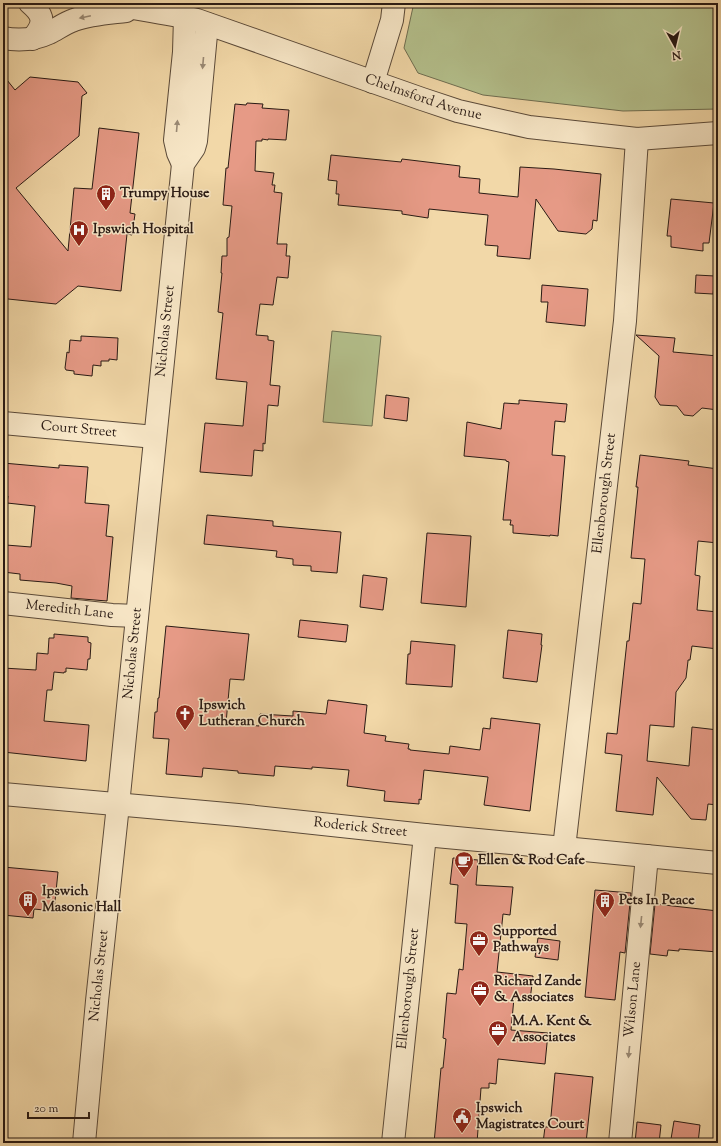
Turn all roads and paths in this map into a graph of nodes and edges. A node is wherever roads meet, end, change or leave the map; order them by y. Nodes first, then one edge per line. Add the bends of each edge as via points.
1 (30, 3) edge
2 (106, 3) edge
3 (394, 3) edge
4 (137, 9) junction
5 (185, 17) junction
6 (207, 24) junction
7 (3, 38) edge
8 (32, 39) junction
9 (373, 82) junction
10 (718, 133) edge
11 (637, 139) junction
12 (183, 164) junction
13 (3, 423) edge
14 (155, 437) junction
15 (3, 603) edge
16 (137, 616) junction
17 (3, 794) edge
18 (118, 805) junction
19 (425, 835) junction
20 (564, 848) junction
21 (647, 856) junction
22 (718, 863) edge
23 (84, 1143) edge
24 (393, 1143) edge
25 (620, 1143) edge

1 - 8 street via 40,13 42,21
2 - 4 street, Chelmsford Avenue
3 - 9 street via 392,20
4 - 5 street, Chelmsford Avenue
4 -> 8 street, Chelmsford Avenue via 73,20
5 - 6 street, Chelmsford Avenue
12 -> 5 street, Nicholas Street via 175,144
6 - 9 street, Chelmsford Avenue
6 -> 12 street, Nicholas Street via 196,142
7 - 8 street, Chelmsford Avenue
9 - 11 street, Chelmsford Avenue via 458,111 500,121 529,127
10 - 11 street, Chelmsford Avenue
11 - 20 street, Ellenborough Street via 625,321
12 - 14 street, Nicholas Street
13 - 14 street, Court Street
14 - 16 street, Nicholas Street
15 - 16 street, Meredith Lane
16 - 18 street, Nicholas Street
17 - 18 street, Roderick Street
18 - 19 street, Roderick Street
18 - 23 street, Nicholas Street
19 - 20 street, Roderick Street
19 - 24 street, Ellenborough Street
20 - 21 street, Roderick Street
21 - 22 street, Roderick Street
21 -> 25 street, Wilson Lane

